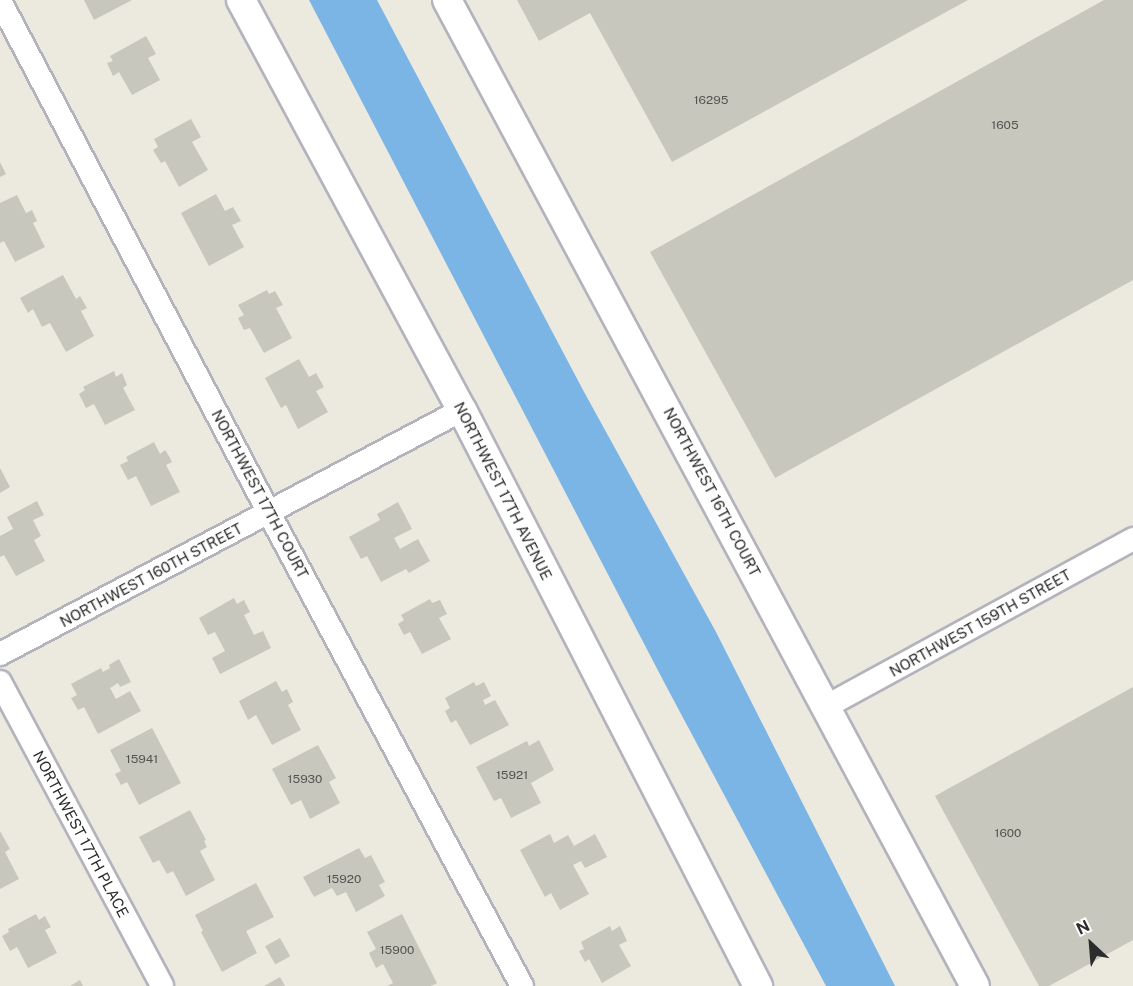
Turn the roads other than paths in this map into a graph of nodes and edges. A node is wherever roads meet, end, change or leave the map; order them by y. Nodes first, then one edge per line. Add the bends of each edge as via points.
1 (241, 0) edge
2 (447, 0) edge
3 (0, 1) edge
4 (462, 410) junction
5 (269, 513) junction
6 (1133, 539) edge
7 (0, 654) edge
8 (0, 682) edge
9 (827, 706) junction
10 (162, 986) edge
11 (522, 986) edge
12 (758, 986) edge
13 (975, 986) edge

1 - 4 street, NORTHWEST 17TH AVENUE
2 - 9 street, NORTHWEST 16TH COURT
3 - 5 street, NORTHWEST 17TH COURT
4 - 5 street, NORTHWEST 160TH STREET
4 - 12 street, NORTHWEST 17TH AVENUE
5 - 7 street, NORTHWEST 160TH STREET
5 - 11 street, NORTHWEST 17TH COURT
6 - 9 street, NORTHWEST 159TH STREET
8 - 10 street, NORTHWEST 17TH PLACE
9 - 13 street, NORTHWEST 16TH COURT

